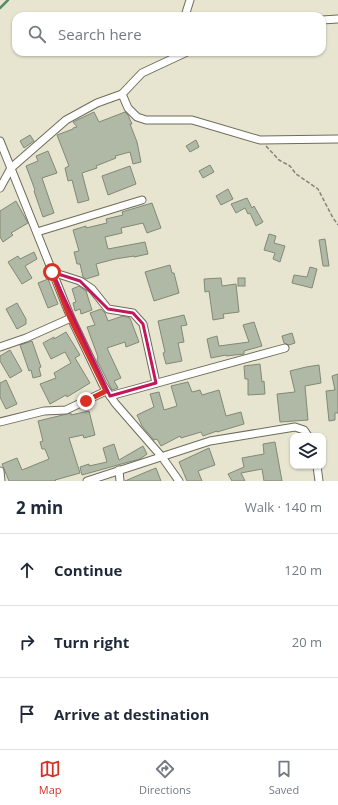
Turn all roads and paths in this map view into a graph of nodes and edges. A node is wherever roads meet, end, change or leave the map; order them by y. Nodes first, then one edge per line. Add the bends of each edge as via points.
1 (190, 0) edge
2 (186, 12) edge
3 (338, 19) edge
4 (326, 20) edge
5 (174, 56) edge
6 (122, 94) junction
7 (338, 139) edge
8 (260, 140) junction
9 (0, 141) edge
10 (11, 168) junction
11 (0, 188) edge
12 (142, 200) dead end
13 (338, 225) edge
14 (37, 232) junction
15 (52, 272) junction
16 (70, 318) junction
17 (0, 347) edge
18 (285, 348) dead end
19 (156, 383) junction
20 (108, 393) junction
21 (0, 422) edge
22 (306, 433) edge
23 (162, 457) junction
24 (317, 469) edge
25 (119, 470) junction
26 (0, 471) edge
27 (1, 481) edge
28 (87, 481) edge
29 (120, 481) edge
30 (178, 481) edge
31 (319, 481) edge

1 - 2 street
3 - 4 street
5 - 6 street via 142,73
6 - 8 street via 128,108 137,117 146,120 192,120
6 - 10 street via 97,103 66,120
7 - 8 street
8 - 13 path via 279,160 318,189
9 - 10 street
10 - 11 street
10 - 14 street
12 - 14 street
14 - 15 street
15 - 16 street
15 - 19 street via 80,281 92,289 108,309 133,313 143,324
16 - 17 street
16 - 20 street
18 - 19 street
19 - 20 street
20 - 21 street via 66,410 44,411
20 - 23 street
22 - 23 street via 294,427 210,440
23 - 25 street
23 - 30 street
24 - 31 street
25 - 28 street
25 - 29 street
26 - 27 street

